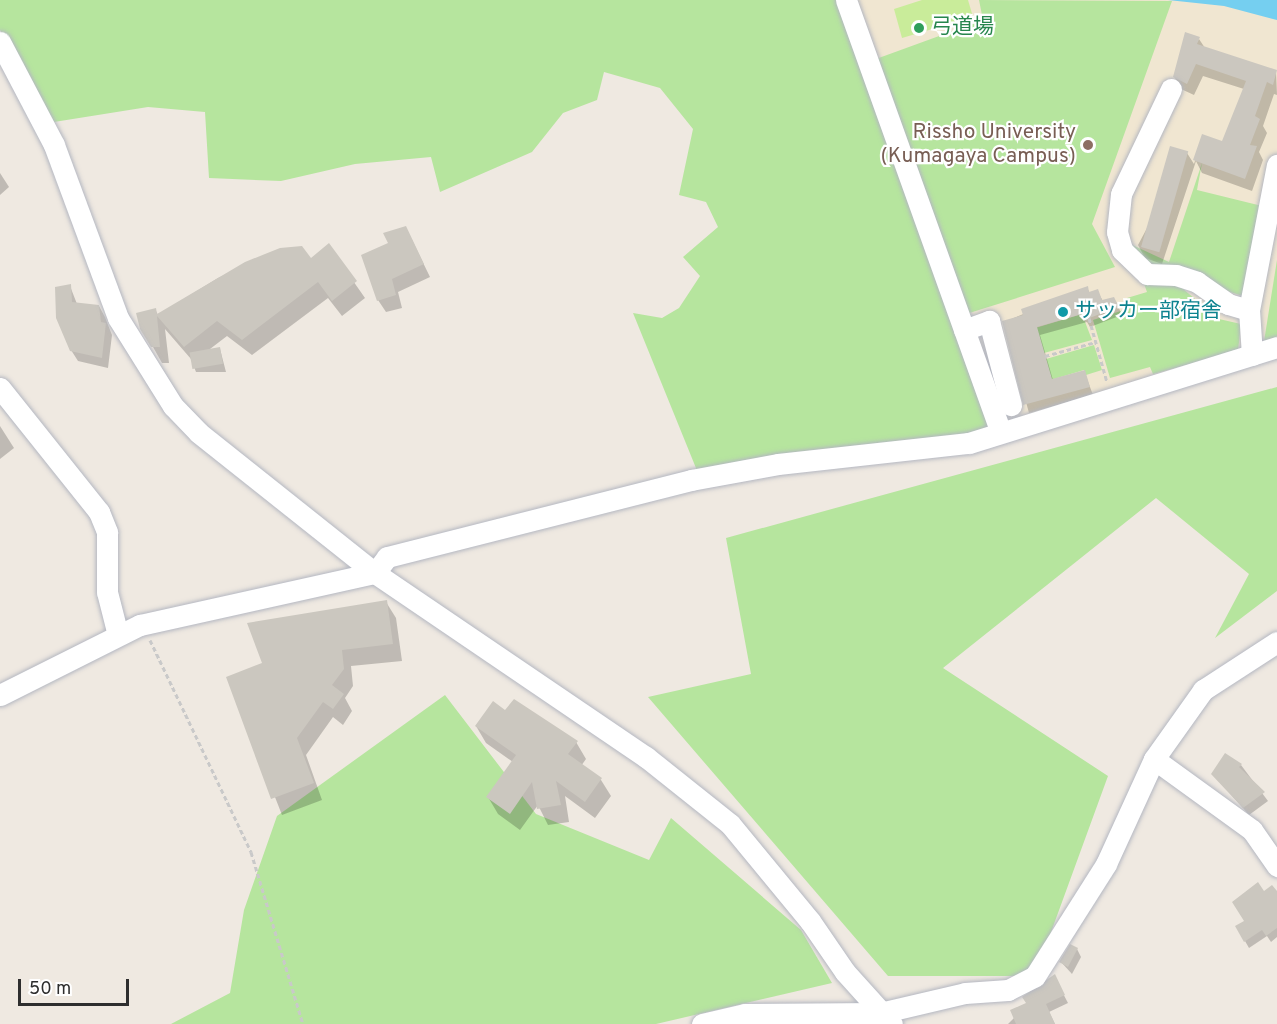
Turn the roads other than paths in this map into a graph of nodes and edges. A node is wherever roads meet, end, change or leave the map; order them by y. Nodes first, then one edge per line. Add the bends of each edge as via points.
1 (846, 0) edge
2 (0, 42) edge
3 (1171, 89) dead end
4 (1277, 165) edge
5 (1249, 310) junction
6 (964, 330) junction
7 (1277, 347) edge
8 (1251, 355) junction
9 (0, 388) edge
10 (1011, 405) dead end
11 (1001, 432) junction
12 (375, 573) junction
13 (129, 630) junction
14 (1277, 642) edge
15 (0, 695) edge
16 (1154, 759) junction
17 (1277, 866) edge
18 (886, 1018) edge
19 (702, 1024) edge

1 - 6 street
2 - 12 street via 62,164 118,318 153,378 199,433
3 - 5 street via 1121,194 1118,232 1122,250 1147,274 1176,275 1197,282 1228,304
4 - 5 street
5 - 8 street
6 - 10 street via 989,321
6 - 11 street
7 - 8 street
8 - 11 street
9 - 13 street via 99,512 107,532 107,592
11 - 12 street via 969,443 778,464 691,480 387,557
12 - 13 street
12 - 18 street via 646,757 730,824
13 - 15 street
14 - 16 street via 1203,690
16 - 17 street via 1252,830
16 - 18 street via 1106,864 1035,976 1008,990 965,993
18 - 19 street via 746,1014

